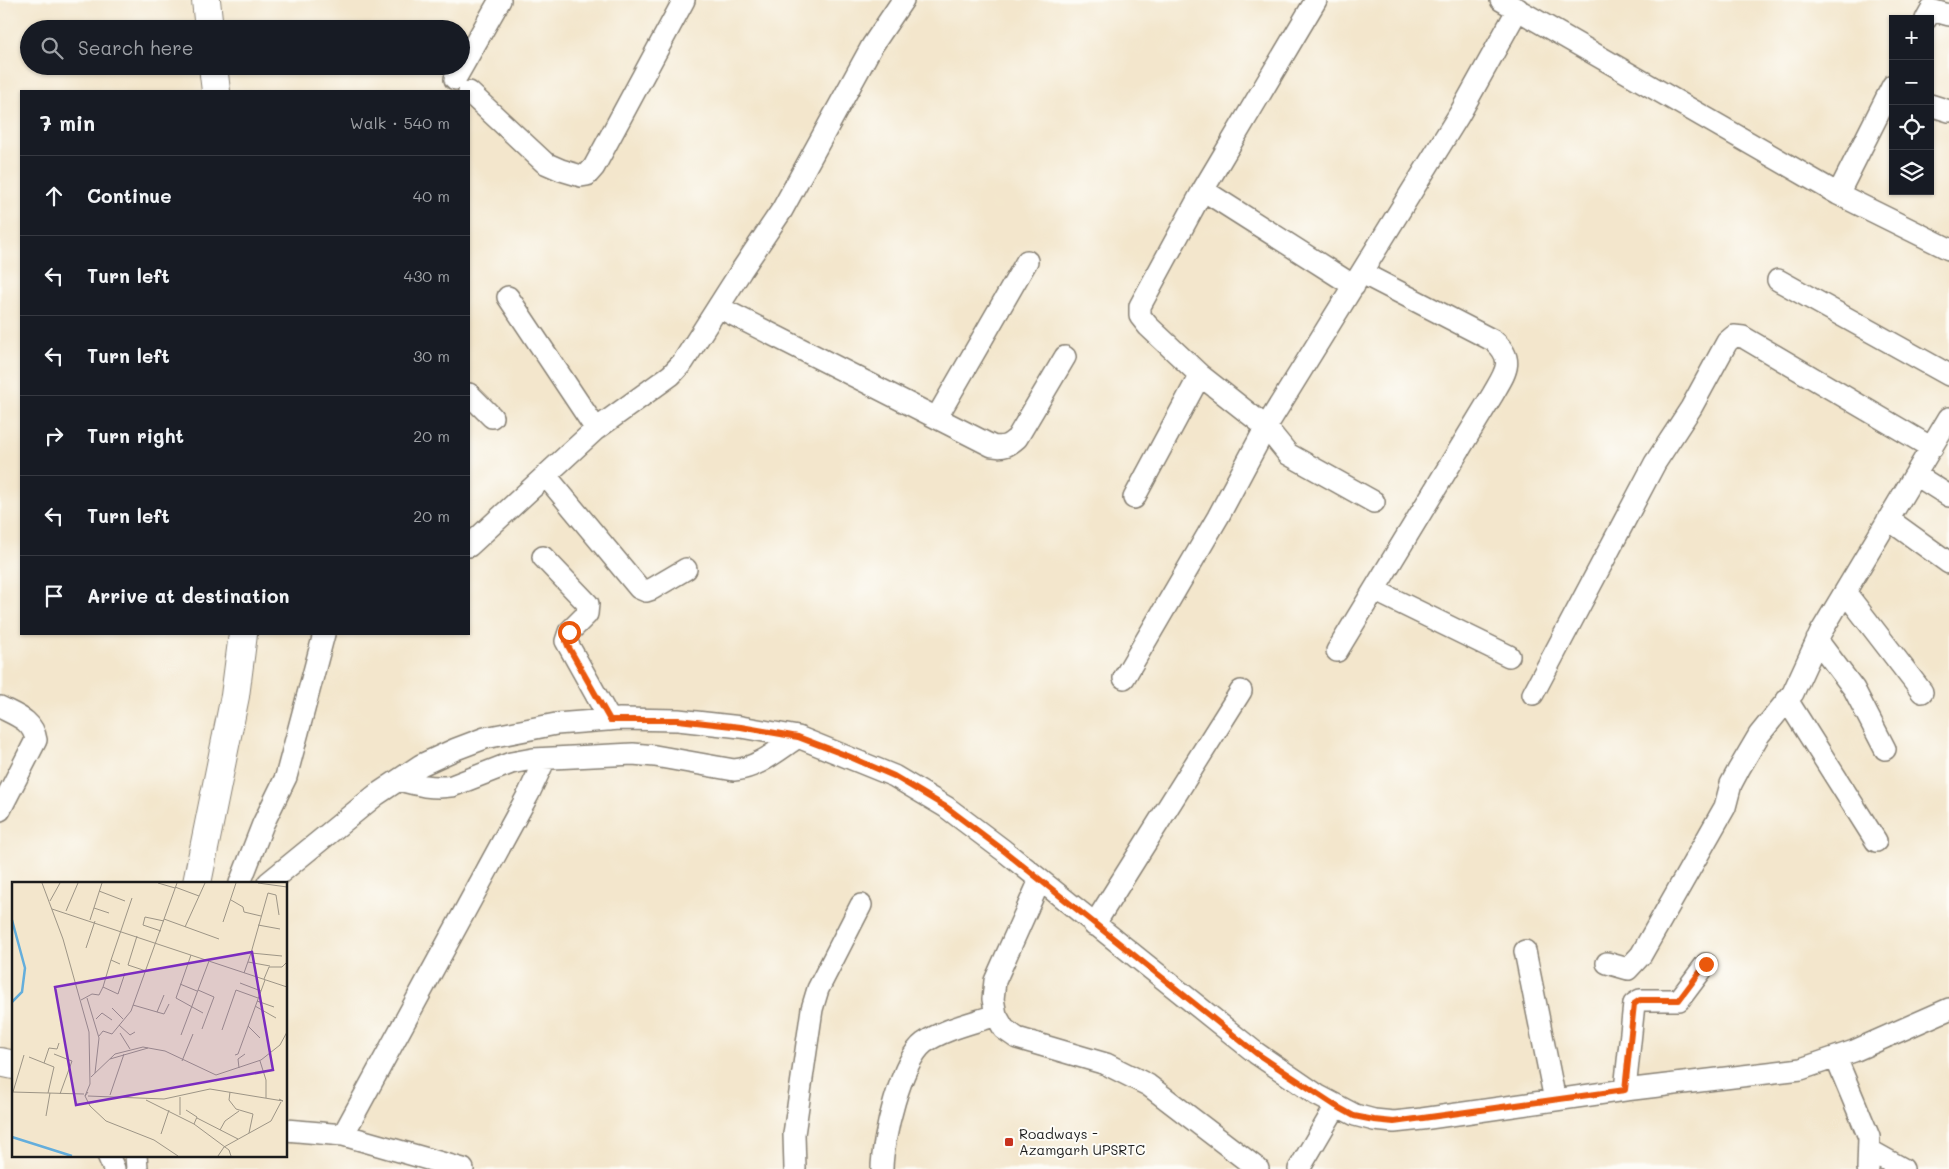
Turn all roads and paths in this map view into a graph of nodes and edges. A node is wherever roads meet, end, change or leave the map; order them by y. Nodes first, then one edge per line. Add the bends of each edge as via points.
1 (206, 0) edge
2 (500, 0) edge
3 (684, 0) edge
4 (1316, 0) edge
5 (895, 2) edge
6 (1510, 5) edge
7 (208, 20) edge
8 (470, 66) edge
9 (214, 75) edge
10 (466, 75) edge
11 (460, 88) edge
12 (216, 90) edge
13 (1889, 95) edge
14 (470, 97) edge
15 (1934, 106) edge
16 (1949, 111) edge
17 (1203, 190) junction
18 (1838, 194) junction
19 (1949, 250) edge
20 (1027, 261) dead end
21 (1358, 279) junction
22 (1778, 280) dead end
23 (508, 297) dead end
24 (718, 307) junction
25 (1065, 357) dead end
26 (1200, 375) junction
27 (1949, 375) edge
28 (470, 395) edge
29 (492, 417) dead end
30 (937, 417) junction
31 (1949, 418) edge
32 (1266, 427) junction
33 (596, 429) junction
34 (1932, 448) junction
35 (1916, 475) junction
36 (546, 476) junction
37 (1949, 496) edge
38 (1134, 498) dead end
39 (1374, 502) dead end
40 (1888, 520) junction
41 (470, 545) edge
42 (542, 557) dead end
43 (1949, 563) edge
44 (686, 570) dead end
45 (1374, 590) junction
46 (1845, 592) junction
47 (243, 635) edge
48 (324, 635) edge
49 (1817, 640) junction
50 (1337, 652) dead end
51 (1509, 656) dead end
52 (1124, 678) dead end
53 (1241, 691) dead end
54 (1922, 692) dead end
55 (1533, 694) dead end
56 (1787, 700) junction
57 (0, 707) edge
58 (610, 720) junction
59 (798, 737) junction
60 (1886, 749) dead end
61 (545, 759) junction
62 (399, 780) junction
63 (3, 798) edge
64 (1876, 841) dead end
65 (1040, 880) junction
66 (197, 882) edge
67 (240, 882) edge
68 (269, 882) edge
69 (861, 905) dead end
70 (1094, 925) junction
71 (1525, 951) dead end
72 (1607, 963) dead end
73 (1706, 964) dead end
74 (1949, 1009) edge
75 (996, 1015) junction
76 (1836, 1058) junction
77 (1625, 1090) junction
78 (1555, 1100) junction
79 (1336, 1106) junction
80 (288, 1130) edge
81 (343, 1135) junction
82 (108, 1156) edge
83 (136, 1156) edge
84 (1869, 1159) edge
85 (114, 1169) edge
86 (137, 1169) edge
87 (463, 1169) edge
88 (795, 1169) edge
89 (882, 1169) edge
90 (1258, 1169) edge
91 (1299, 1169) edge
92 (1903, 1169) edge

1 - 7 highway
2 - 8 street
3 - 14 street via 587,175 581,176 545,163
4 - 17 street
5 - 24 street via 782,210
6 - 18 street
6 - 21 street via 1459,115
9 - 12 highway
10 - 11 street
13 - 18 street
15 - 16 street
17 - 21 street
17 - 26 street via 1139,311 1148,326
18 - 19 street
20 - 30 street
21 - 32 street
21 - 45 street via 1494,341 1507,356 1503,376
22 - 27 street
23 - 33 street
24 - 30 street
24 - 33 street via 692,350 671,375
25 - 30 street via 1017,438 1008,446 992,446
26 - 32 street
26 - 38 street
28 - 29 street
31 - 34 street
32 - 39 street via 1294,458
32 - 52 street via 1218,517
33 - 36 street
34 - 35 street
34 - 55 street via 1743,337 1734,336 1727,342 1686,416 1655,463
35 - 37 street
35 - 40 street
36 - 41 street
36 - 44 street via 639,588 652,590
40 - 43 street
40 - 46 street
42 - 58 street via 588,604 587,614 569,632 566,641
45 - 50 street
45 - 51 street
46 - 49 street
46 - 54 street
47 - 66 highway via 235,696
48 - 67 street via 286,777
49 - 56 street
49 - 60 street via 1854,689
53 - 70 street
56 - 64 street
56 - 72 street via 1759,735 1739,769 1725,807 1641,955 1628,969
57 - 63 street via 25,720 36,740
58 - 59 street via 678,720
58 - 62 street via 556,724 485,738 422,765
59 - 61 street via 755,765 734,770 633,754
59 - 65 street via 894,776 946,807
61 - 62 street via 522,760 440,788
61 - 81 street
62 - 68 street
65 - 70 street
65 - 75 street via 995,981 993,999
69 - 88 street via 818,989 812,1009 794,1134
70 - 79 street via 1256,1053
71 - 78 street
73 - 77 street via 1679,1000 1640,1000 1634,1004
74 - 76 street
75 - 89 street via 933,1038 916,1051 892,1107
75 - 90 street via 1004,1029 1017,1038 1106,1064 1148,1085
76 - 77 street via 1800,1069
76 - 84 street via 1865,1124
77 - 78 street
78 - 79 street via 1394,1122 1354,1116
79 - 91 street
80 - 81 street
81 - 87 street
82 - 85 street
83 - 86 street
84 - 92 street

